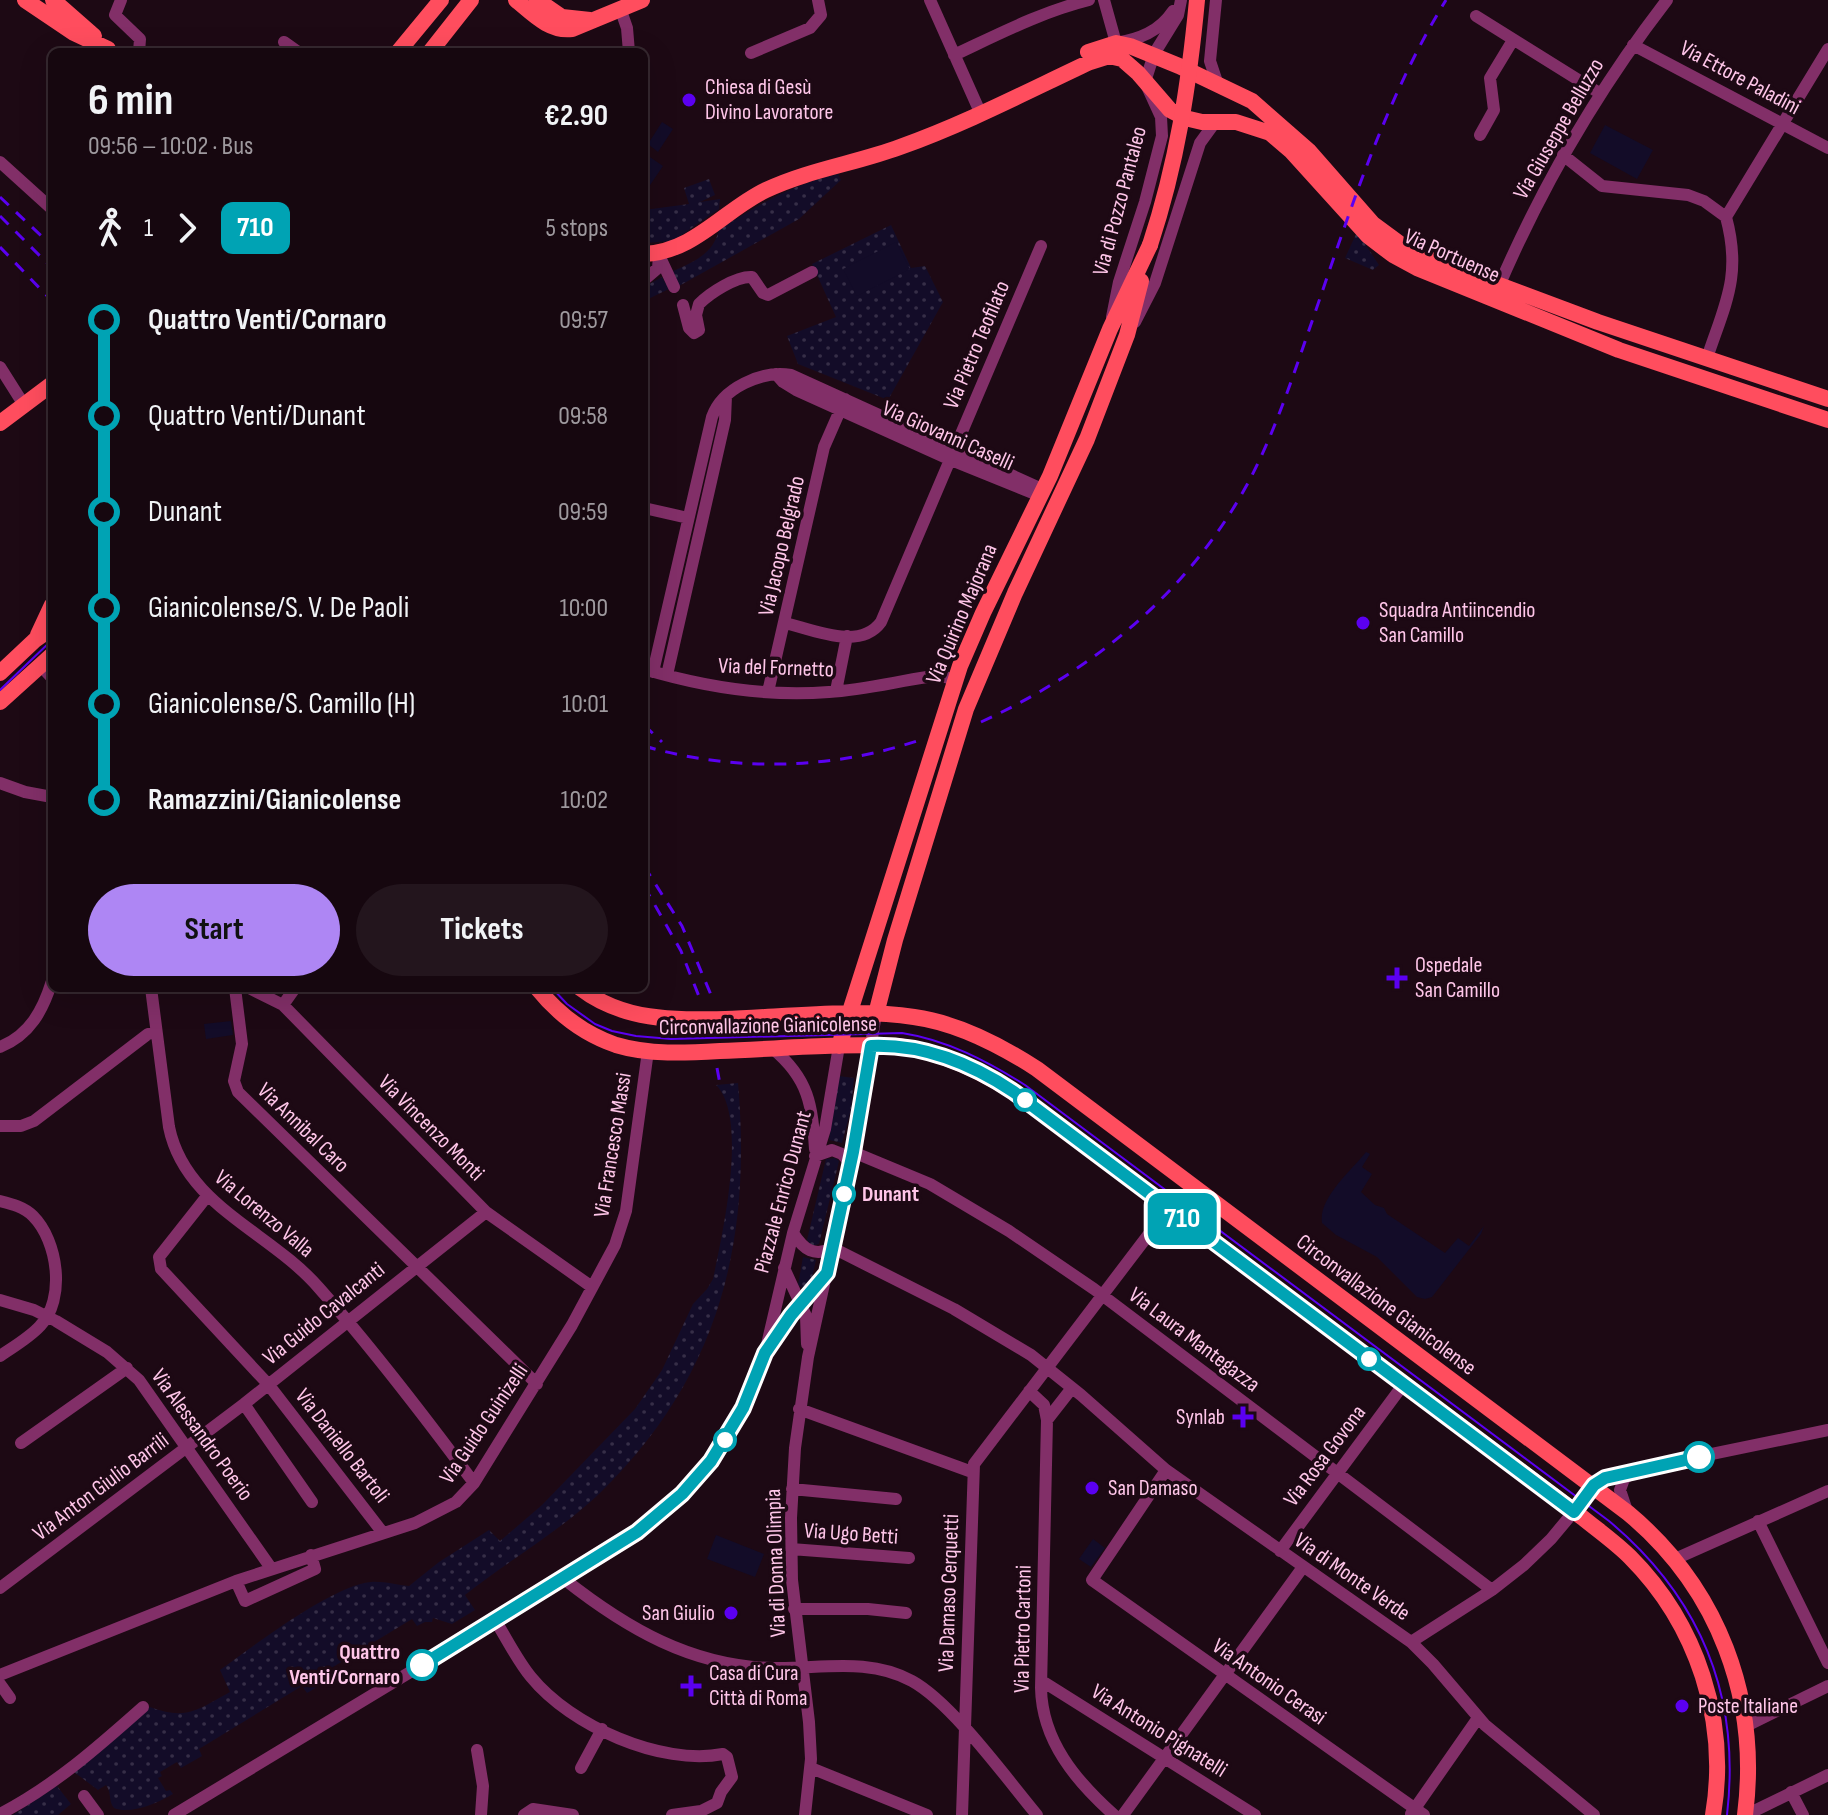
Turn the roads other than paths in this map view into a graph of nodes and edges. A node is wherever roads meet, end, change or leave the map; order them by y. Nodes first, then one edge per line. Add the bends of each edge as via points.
1 (25, 0) edge
2 (53, 0) edge
3 (121, 0) edge
4 (441, 0) edge
5 (471, 0) edge
6 (516, 0) edge
7 (537, 0) edge
8 (642, 0) edge
9 (818, 0) edge
10 (930, 0) edge
11 (1089, 0) edge
12 (1104, 0) edge
13 (1180, 0) edge
14 (1197, 0) edge
15 (1216, 0) edge
16 (1667, 0) edge
17 (620, 8) junction
18 (1476, 16) dead end
19 (591, 20) junction
20 (1513, 40) junction
21 (284, 42) dead end
22 (1116, 43) junction
23 (1633, 45) junction
24 (106, 48) edge
25 (108, 48) edge
26 (139, 48) edge
27 (292, 48) edge
28 (401, 48) edge
29 (433, 48) edge
30 (629, 48) edge
31 (1828, 49) edge
32 (751, 53) dead end
33 (1154, 54) junction
34 (954, 55) junction
35 (1145, 82) junction
36 (1218, 85) junction
37 (1026, 90) junction
38 (1601, 94) junction
39 (980, 112) junction
40 (1216, 121) junction
41 (1784, 124) junction
42 (1480, 135) dead end
43 (1162, 136) junction
44 (1828, 148) edge
45 (1197, 153) junction
46 (1563, 155) junction
47 (0, 162) edge
48 (48, 205) edge
49 (1726, 217) junction
50 (1150, 245) junction
51 (1041, 246) dead end
52 (651, 254) edge
53 (812, 272) dead end
54 (648, 276) edge
55 (1499, 286) junction
56 (674, 287) dead end
57 (683, 305) dead end
58 (1110, 329) junction
59 (1127, 335) junction
60 (1707, 358) junction
61 (0, 367) edge
62 (48, 387) edge
63 (726, 396) junction
64 (1828, 402) edge
65 (843, 404) junction
66 (24, 405) junction
67 (1787, 406) junction
68 (1828, 420) edge
69 (0, 423) edge
70 (953, 454) junction
71 (1042, 493) junction
72 (1061, 499) junction
73 (648, 508) edge
74 (705, 511) junction
75 (690, 513) junction
76 (986, 607) junction
77 (48, 613) edge
78 (785, 623) junction
79 (48, 631) edge
80 (997, 633) junction
81 (847, 636) junction
82 (35, 640) junction
83 (48, 659) edge
84 (649, 671) edge
85 (0, 673) edge
86 (667, 675) junction
87 (955, 680) junction
88 (836, 691) junction
89 (768, 692) junction
90 (0, 702) edge
91 (966, 709) junction
92 (0, 783) edge
93 (48, 796) edge
94 (48, 992) edge
95 (151, 992) edge
96 (236, 992) edge
97 (257, 992) edge
98 (292, 992) edge
99 (540, 992) edge
100 (587, 992) edge
101 (283, 1005) junction
102 (848, 1014) junction
103 (876, 1014) junction
104 (156, 1032) junction
105 (839, 1046) junction
106 (871, 1046) junction
107 (0, 1047) edge
108 (773, 1049) junction
109 (648, 1051) junction
110 (0, 1126) edge
111 (815, 1156) junction
112 (852, 1158) junction
113 (208, 1195) junction
114 (0, 1201) edge
115 (1168, 1209) junction
116 (486, 1212) junction
117 (793, 1233) junction
118 (833, 1248) junction
119 (416, 1267) junction
120 (784, 1268) junction
121 (827, 1273) junction
122 (592, 1287) junction
123 (1102, 1296) junction
124 (0, 1300) edge
125 (800, 1304) junction
126 (46, 1316) junction
127 (347, 1320) junction
128 (782, 1328) junction
129 (807, 1335) junction
130 (765, 1353) junction
131 (0, 1356) edge
132 (808, 1357) junction
133 (127, 1368) junction
134 (1048, 1368) junction
135 (268, 1384) junction
136 (537, 1384) junction
137 (1403, 1385) junction
138 (1072, 1388) junction
139 (1029, 1391) junction
140 (244, 1404) junction
141 (799, 1409) junction
142 (1047, 1420) junction
143 (1828, 1430) edge
144 (21, 1443) dead end
145 (187, 1447) junction
146 (1639, 1469) junction
147 (1166, 1470) junction
148 (972, 1472) junction
149 (1337, 1472) junction
150 (474, 1483) junction
151 (1593, 1487) junction
152 (792, 1489) junction
153 (1828, 1491) edge
154 (896, 1499) dead end
155 (312, 1502) dead end
156 (1574, 1512) junction
157 (1628, 1513) junction
158 (1758, 1521) junction
159 (383, 1533) junction
160 (791, 1549) junction
161 (1280, 1551) junction
162 (317, 1553) junction
163 (909, 1558) dead end
164 (1675, 1559) junction
165 (1303, 1567) junction
166 (271, 1568) junction
167 (564, 1579) junction
168 (236, 1581) junction
169 (0, 1588) edge
170 (1492, 1590) junction
171 (794, 1609) junction
172 (906, 1613) dead end
173 (495, 1620) junction
174 (1411, 1642) junction
175 (1828, 1663) edge
176 (802, 1667) junction
177 (0, 1675) edge
178 (1225, 1675) junction
179 (1042, 1681) junction
180 (0, 1684) edge
181 (1828, 1686) edge
182 (10, 1698) dead end
183 (143, 1707) dead end
184 (1478, 1718) junction
185 (1746, 1726) junction
186 (602, 1729) junction
187 (965, 1730) junction
188 (477, 1750) dead end
189 (1165, 1759) junction
190 (581, 1768) dead end
191 (811, 1768) junction
192 (1828, 1775) edge
193 (1791, 1792) junction
194 (84, 1796) dead end
195 (1417, 1813) edge
196 (0, 1814) edge
197 (98, 1815) edge
198 (174, 1815) edge
199 (481, 1815) edge
200 (524, 1815) edge
201 (573, 1815) edge
202 (672, 1815) edge
203 (805, 1815) edge
204 (927, 1815) edge
205 (962, 1815) edge
206 (1037, 1815) edge
207 (1114, 1815) edge
208 (1123, 1815) edge
209 (1255, 1815) edge
210 (1593, 1815) edge
211 (1713, 1815) edge
212 (1746, 1815) edge
213 (1803, 1815) edge

1 - 24 main road
2 - 25 main road
3 - 26 street via 115,15 140,39
4 - 28 main road
5 - 29 main road
6 - 19 main road via 555,28 570,30
7 - 19 main road via 562,17
8 - 17 main road
9 - 32 street via 821,15 816,24
10 - 34 street
11 - 34 street via 1019,23
12 - 22 street
13 - 22 street via 1156,29
13 - 33 street via 1178,15
14 - 50 main road, Via Quirino Majorana, bridge via 1182,128
15 - 36 street via 1210,65
16 - 23 street, Via Giuseppe Belluzzo
17 - 19 main road
17 - 30 street
18 - 20 street
20 - 38 street
20 - 42 street via 1490,78 1494,110
21 - 27 street
22 - 33 main road, Via Portuense
22 - 37 main road, Via Portuense via 1075,57
23 - 38 street, Via Giuseppe Belluzzo
23 - 41 street, Via Ettore Paladini
31 - 41 street
33 - 35 street
33 - 36 main road, Via Portuense
34 - 39 street
35 - 37 main road, Via Portuense via 1128,63 1109,56
35 - 40 main road, Via Portuense via 1172,112 1193,121
35 - 43 street, Via di Pozzo Pantaleo via 1162,121
36 - 55 main road, Via Portuense via 1252,101 1282,125 1387,237 1418,256
37 - 39 main road, Via Portuense
38 - 46 street, Via Giuseppe Belluzzo
39 - 52 main road, Via Portuense via 906,145 770,188 699,236
40 - 45 street, Via Quirino Majorana
40 - 67 main road, Via Portuense via 1252,126 1277,138 1368,236 1408,263 1619,350
41 - 44 street, Via Ettore Paladini
41 - 49 street
43 - 45 street via 1190,143
43 - 58 street, Via di Pozzo Pantaleo
45 - 59 street, Via Quirino Majorana via 1155,283
46 - 49 street via 1602,186 1688,195
46 - 55 street, Via Giuseppe Belluzzo
47 - 48 street
49 - 60 street via 1732,245 1731,290
50 - 58 main road, Via Quirino Majorana
50 - 59 main road, Via Quirino Majorana
51 - 70 street, Via Pietro Teofilato
52 - 54 street via 659,266
52 - 56 street
53 - 57 street via 768,295 752,277 730,284 699,304 699,330 694,333
55 - 60 main road, Via Portuense
58 - 71 main road, Via Quirino Majorana
59 - 72 main road, Via Quirino Majorana
60 - 64 main road, Via Portuense
61 - 66 street
62 - 66 main road
63 - 65 street, Via Giovanni Caselli via 776,374 787,385
63 - 74 street
63 - 75 street via 712,417
64 - 67 street via 1821,409
65 - 70 street, Via Giovanni Caselli
65 - 78 street, Via Jacopo Belgrado via 824,447
66 - 69 main road
67 - 68 main road, Via Portuense
70 - 71 street, Via Giovanni Caselli
70 - 81 street, Via Pietro Teofilato via 881,622 866,636
71 - 72 main road
71 - 76 main road, Via Quirino Majorana
72 - 80 main road, Via Quirino Majorana
73 - 75 street
74 - 75 street
74 - 86 street
75 - 84 street
76 - 80 main road via 988,627
76 - 87 main road, Via Quirino Majorana
77 - 82 main road
78 - 81 street
78 - 89 street, Via Jacopo Belgrado
79 - 82 main road
80 - 91 main road, Via Quirino Majorana
81 - 88 street
82 - 85 main road
83 - 90 main road
84 - 86 street, Via del Fornetto
86 - 89 street, Via del Fornetto
87 - 88 street, Via del Fornetto via 927,677
87 - 91 main road via 963,688
87 - 102 main road, Via Quirino Majorana
88 - 89 street, Via del Fornetto
91 - 103 main road, Via Quirino Majorana
92 - 93 street
94 - 107 street via 34,1021
95 - 104 street, Via Lorenzo Valla
96 - 119 street, Via Annibal Caro via 242,1044 236,1089
97 - 101 street, Via Vincenzo Monti
98 - 101 street
99 - 109 main road, Circonvallazione Gianicolense via 583,1030
100 - 102 main road, Circonvallazione Gianicolense via 618,1010 660,1019
101 - 116 street, Via Vincenzo Monti
102 - 103 main road, Circonvallazione Gianicolense
102 - 105 main road, Piazzale Enrico Dunant
103 - 106 street
103 - 151 main road, Circonvallazione Gianicolense via 942,1023 1027,1063
104 - 110 street via 34,1121
104 - 113 street, Via Lorenzo Valla via 175,1150
105 - 106 main road, Circonvallazione Gianicolense
105 - 108 main road, Circonvallazione Gianicolense
105 - 111 street, Piazzale Enrico Dunant via 825,1129
106 - 112 street
106 - 115 main road, Circonvallazione Gianicolense via 923,1051 989,1077
108 - 109 main road, Circonvallazione Gianicolense
108 - 111 street via 792,1066 808,1095
109 - 122 street, Via Francesco Massi via 623,1224
111 - 112 street, Via Laura Mantegazza via 832,1150
111 - 117 street, Piazzale Enrico Dunant
112 - 118 street
112 - 123 street, Via Laura Mantegazza via 916,1177 940,1190
113 - 127 street, Via Lorenzo Valla via 314,1282
113 - 135 street, Via Daniello Bartoli via 159,1257 160,1267
114 - 126 street via 31,1214 48,1240 57,1279
115 - 123 street, Via Damaso Cerquetti
115 - 137 main road, Circonvallazione Gianicolense
116 - 119 street, Via Guido Cavalcanti
116 - 122 street, Via Vincenzo Monti
117 - 118 street via 811,1252
117 - 120 street, Piazzale Enrico Dunant
118 - 121 street
118 - 134 street via 954,1309
119 - 127 street, Via Guido Cavalcanti
119 - 136 street
120 - 125 street
120 - 130 street, Piazzale Enrico Dunant
121 - 125 street
121 - 132 street
122 - 136 street, Via Guido Guinizelli
123 - 134 street, Via Damaso Cerquetti
123 - 149 street, Via Laura Mantegazza
124 - 126 street, Via Alessandro Poerio
125 - 128 street
125 - 129 street
126 - 131 street
126 - 133 street, Via Alessandro Poerio
127 - 135 street, Via Guido Cavalcanti
127 - 150 street, Via Lorenzo Valla
128 - 129 street via 795,1325
128 - 130 street
129 - 132 street
130 - 167 street via 729,1433 691,1485 646,1526
132 - 141 street, Via di Donna Olimpia
133 - 144 street
133 - 145 street, Via Alessandro Poerio
134 - 138 street, Via di Monte Verde
134 - 139 street, Via Damaso Cerquetti
135 - 140 street, Via Guido Cavalcanti
135 - 159 street, Via Daniello Bartoli
136 - 150 street, Via Guido Guinizelli
137 - 149 street, Via Rosa Govona
137 - 156 main road, Circonvallazione Gianicolense
138 - 142 street
138 - 147 street, Via di Monte Verde
139 - 142 street via 1044,1405
139 - 148 street, Via Damaso Cerquetti via 976,1459
140 - 145 street, Via Guido Cavalcanti
140 - 155 street
141 - 148 street
141 - 152 street, Via di Donna Olimpia
142 - 179 street, Via Pietro Cartoni
143 - 146 street
145 - 166 street, Via Alessandro Poerio
145 - 169 street, Via Anton Giulio Barrili
146 - 151 street via 1605,1478
146 - 157 street via 1621,1486
147 - 161 street, Via di Monte Verde
147 - 178 street, Via Antonio Cerasi via 1092,1580
148 - 187 street, Via Damaso Cerquetti
149 - 161 street, Via Rosa Govona
149 - 170 street, Via Laura Mantegazza
150 - 159 street, Via Guido Guinizelli via 441,1512
151 - 156 street
151 - 157 main road, Circonvallazione Gianicolense
152 - 154 street
152 - 160 street, Via di Donna Olimpia
153 - 158 street
156 - 170 street via 1536,1555
156 - 211 main road, Circonvallazione Gianicolense via 1637,1565 1663,1596 1688,1640 1714,1719
157 - 164 main road, Circonvallazione Gianicolense
158 - 164 street
158 - 175 street
159 - 162 street, Via Guido Guinizelli
160 - 163 street, Via Ugo Betti
160 - 171 street, Via di Donna Olimpia
161 - 165 street, Via di Monte Verde
162 - 166 street, Via Guido Guinizelli
162 - 168 street via 315,1569 245,1601
164 - 185 main road, Circonvallazione Gianicolense via 1723,1635
165 - 174 street, Via di Monte Verde
165 - 178 street
166 - 168 street, Via Guido Guinizelli
167 - 173 street
167 - 176 street via 615,1617 675,1649 729,1664
168 - 177 street
170 - 174 street
171 - 172 street
171 - 176 street, Via di Donna Olimpia
173 - 186 street via 537,1684
173 - 198 street
174 - 184 street, Via di Monte Verde
176 - 187 street via 845,1665 896,1674 928,1692
176 - 191 street, Via di Donna Olimpia
178 - 189 street
178 - 195 street, Via Antonio Cerasi
179 - 189 street, Via Antonio Pignatelli
179 - 207 street, Via Pietro Cartoni via 1044,1713 1058,1751 1082,1786
180 - 182 street
181 - 185 street
183 - 196 street via 66,1772
184 - 195 street
184 - 210 street, Via di Monte Verde
185 - 212 main road, Circonvallazione Gianicolense
186 - 190 street
186 - 202 street via 681,1757 727,1757 732,1777 717,1803
187 - 205 street, Via Damaso Cerquetti
187 - 206 street
188 - 199 street
189 - 208 street
189 - 209 street, Via Antonio Pignatelli
191 - 203 street, Via di Donna Olimpia
191 - 204 street
192 - 193 street
193 - 212 street
193 - 213 street
194 - 197 street
200 - 201 street via 533,1809

